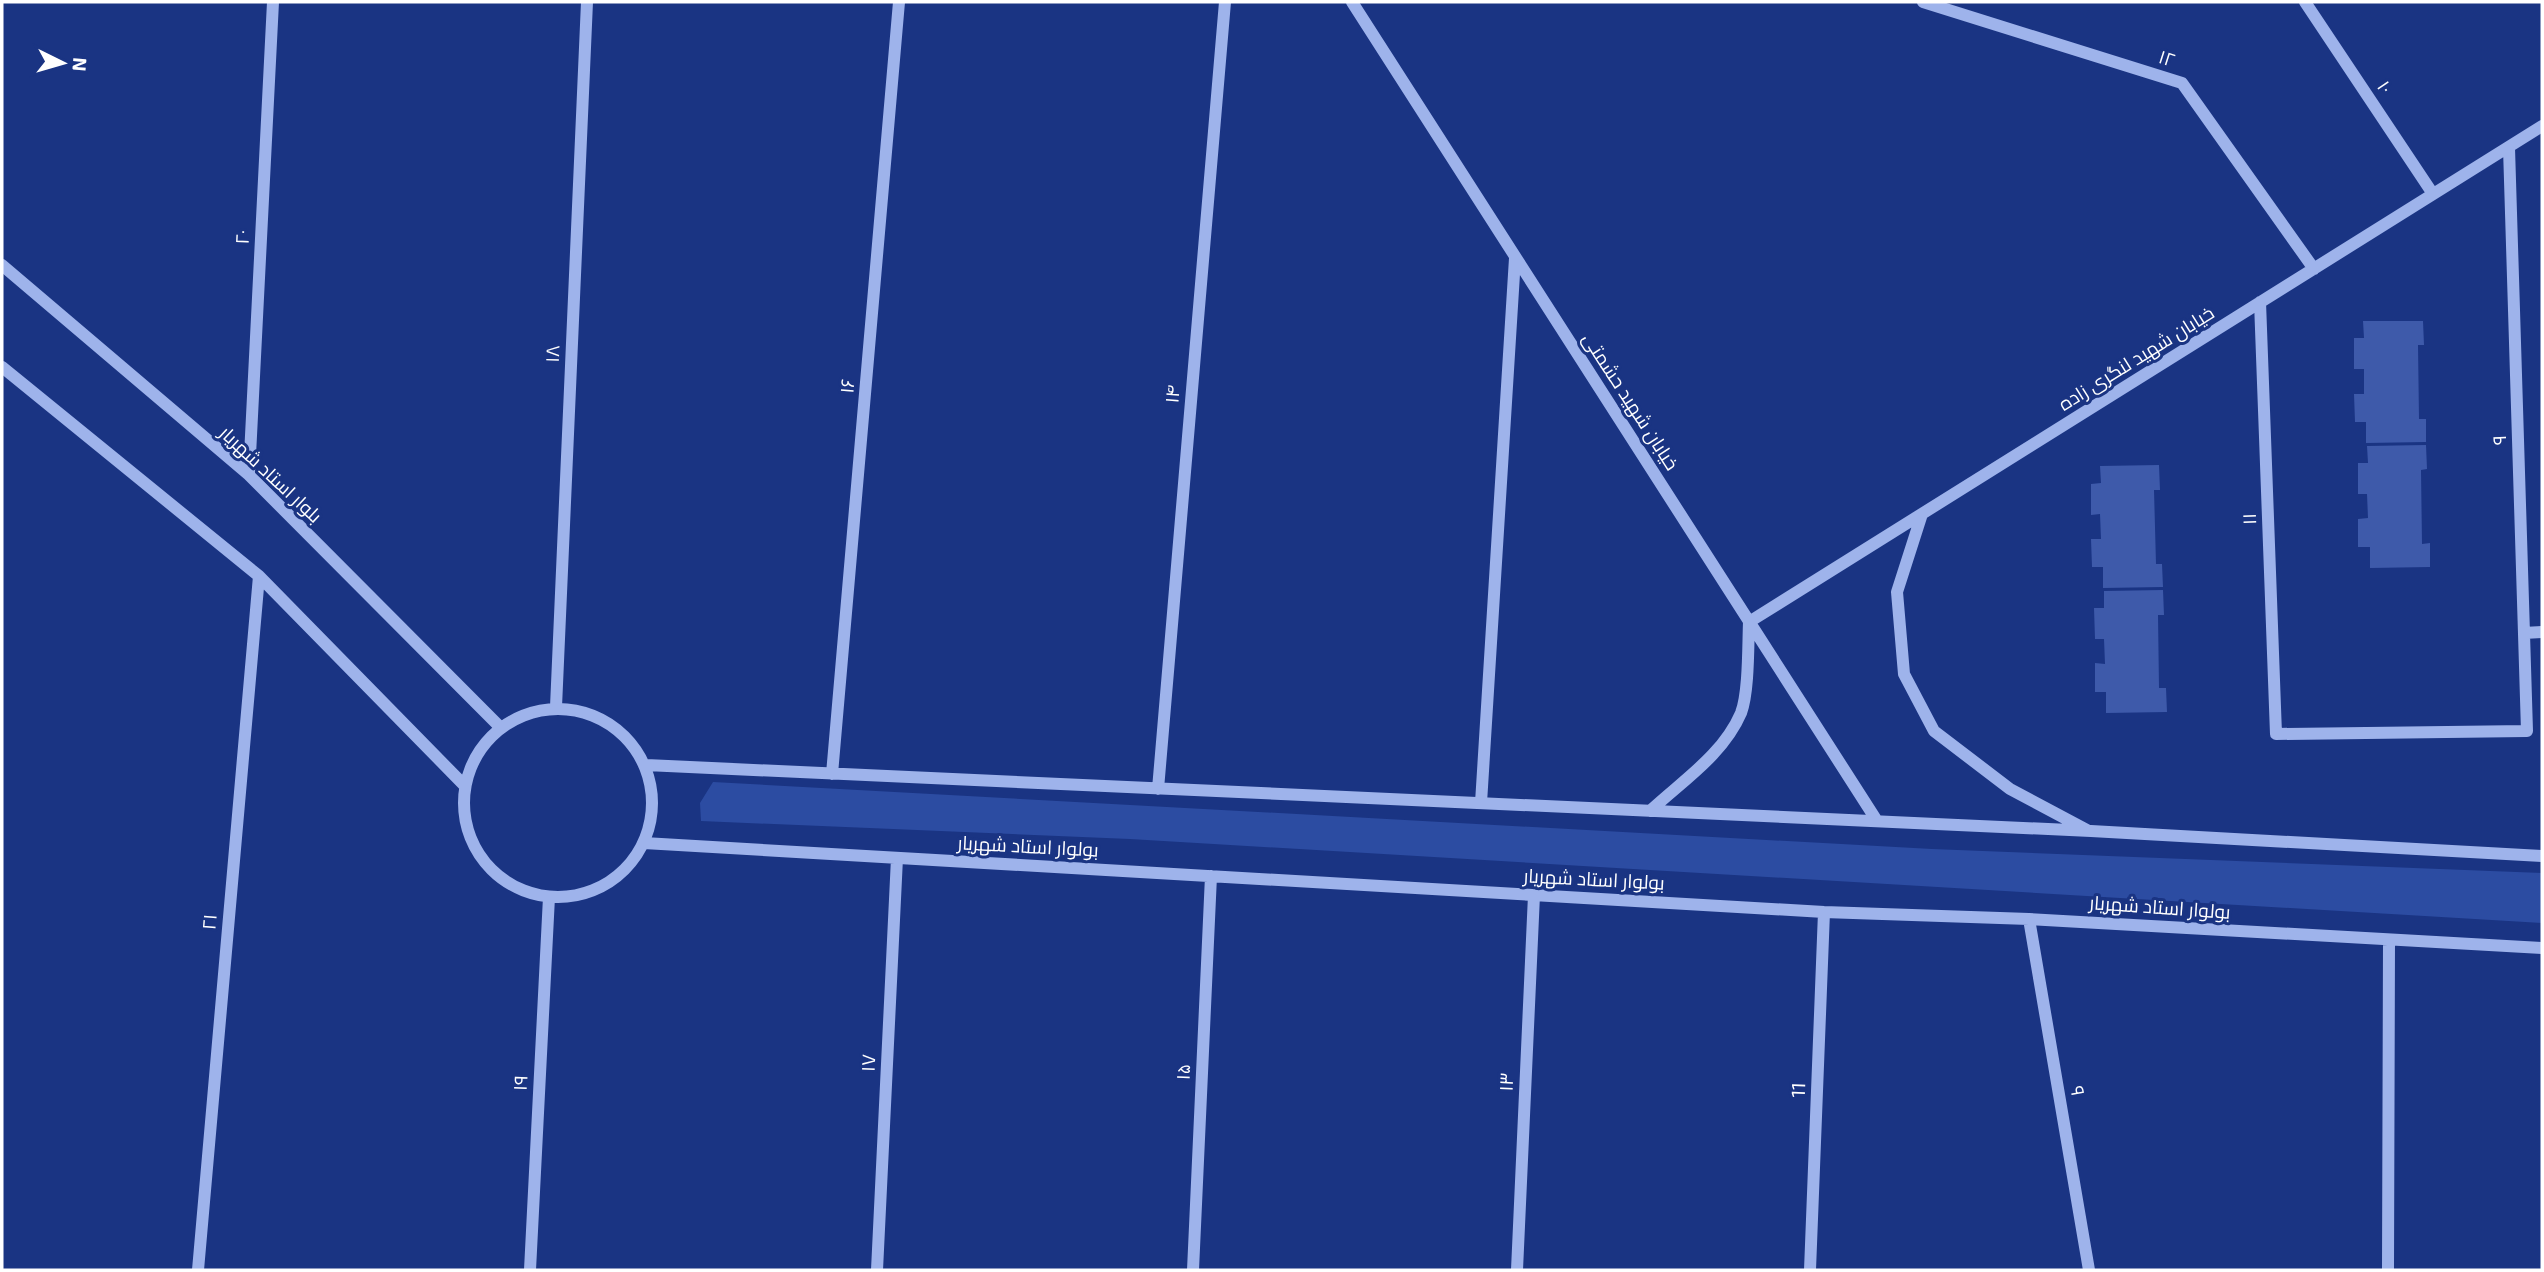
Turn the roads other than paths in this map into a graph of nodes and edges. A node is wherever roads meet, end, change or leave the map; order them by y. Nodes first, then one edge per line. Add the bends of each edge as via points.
1 (273, 2) edge
2 (587, 2) edge
3 (899, 2) edge
4 (1226, 2) edge
5 (1352, 2) edge
6 (1923, 2) edge
7 (2305, 2) edge
8 (2542, 127) edge
9 (2509, 148) junction
10 (2434, 194) junction
11 (1516, 257) junction
12 (2, 265) edge
13 (2314, 269) junction
14 (2260, 302) junction
15 (2, 367) edge
16 (249, 475) junction
17 (1922, 514) junction
18 (258, 576) junction
19 (1749, 622) junction
20 (2542, 632) edge
21 (2525, 634) junction
22 (556, 707) junction
23 (500, 727) junction
24 (2527, 732) joint
25 (646, 765) junction
26 (832, 774) junction
27 (464, 785) junction
28 (1158, 789) junction
29 (1481, 803) junction
30 (1650, 811) junction
31 (1877, 821) junction
32 (2091, 831) junction
33 (644, 843) junction
34 (2542, 856) edge
35 (897, 858) junction
36 (1211, 876) junction
37 (1534, 895) junction
38 (549, 897) junction
39 (1824, 912) junction
40 (2029, 919) junction
41 (2389, 941) junction
42 (2542, 948) edge
43 (198, 1270) edge
44 (530, 1270) edge
45 (877, 1270) edge
46 (1193, 1270) edge
47 (1517, 1270) edge
48 (1810, 1270) edge
49 (2089, 1270) edge
50 (2388, 1270) edge

1 - 16 street, ۲۰
2 - 22 street, ۱۸
3 - 26 street, ۱۶
4 - 28 street, ۱۴
5 - 11 street, خیابان شهید حشمتی
6 - 13 street, ۱۲ via 2182,83
7 - 10 street, ۱۰
8 - 9 street, خیابان شهید لنگری زاده
9 - 10 street, خیابان شهید لنگری زاده
9 - 21 street, ۹
10 - 13 street, خیابان شهید لنگری زاده
11 - 19 street, خیابان شهید حشمتی
11 - 29 street
12 - 16 street, بلوار استاد شهریار
13 - 14 street, خیابان شهید لنگری زاده
14 - 17 street, خیابان شهید لنگری زاده
14 - 24 street, ۱۱ via 2276,734
15 - 18 street
16 - 23 street, بلوار استاد شهریار
17 - 19 street, خیابان شهید لنگری زاده
17 - 32 street via 1898,592 1905,674 1934,732 2010,789
18 - 27 street
18 - 43 street, ۲۱
19 - 30 street via 1741,711 1723,743
19 - 31 street, خیابان شهید حشمتی
20 - 21 street
21 - 24 street, ۹
22 - 23 street via 527,713
22 - 25 street via 587,712 615,727
23 - 27 street via 472,762
25 - 26 street
25 - 33 street via 653,811
26 - 28 street
27 - 38 street via 464,816 474,846 492,872 518,890
28 - 29 street
29 - 30 street
30 - 31 street
31 - 32 street
32 - 34 street
33 - 35 street, بولوار استاد شهریار
33 - 38 street via 625,871 602,887 577,896
35 - 36 street, بولوار استاد شهریار
35 - 45 street, ۱۷
36 - 37 street, بولوار استاد شهریار
36 - 46 street, ۱۵
37 - 39 street, بولوار استاد شهریار
37 - 47 street, ۱۳
38 - 44 street, ۱۹
39 - 40 street, بولوار استاد شهریار
39 - 48 street, 11
40 - 41 street, بولوار استاد شهریار
40 - 49 street, ۹
41 - 42 street, بولوار استاد شهریار
41 - 50 street

